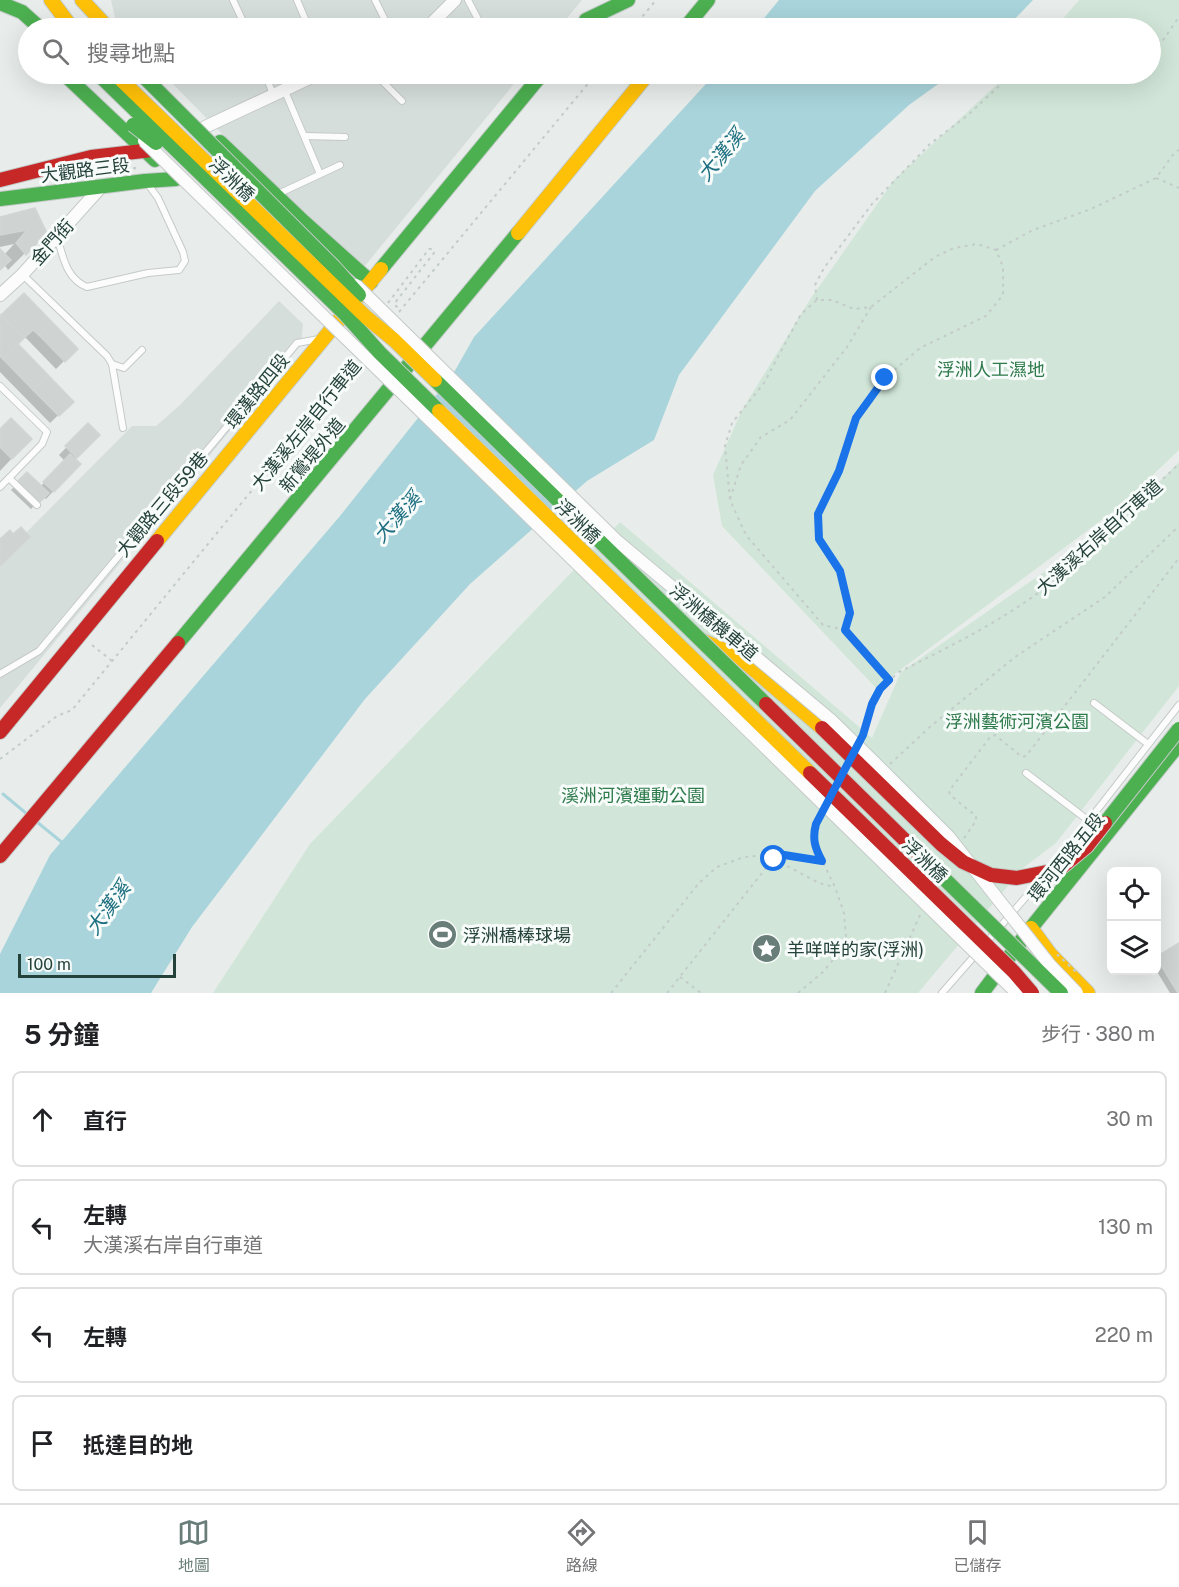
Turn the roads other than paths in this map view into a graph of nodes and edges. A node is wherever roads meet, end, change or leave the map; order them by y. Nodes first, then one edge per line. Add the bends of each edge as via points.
1 (23, 0) edge
2 (38, 0) edge
3 (51, 0) edge
4 (73, 0) edge
5 (82, 0) edge
6 (233, 0) edge
7 (297, 0) edge
8 (375, 0) edge
9 (455, 0) edge
10 (468, 0) edge
11 (602, 0) edge
12 (628, 0) edge
13 (708, 0) edge
14 (0, 3) edge
15 (26, 18) edge
16 (33, 18) edge
17 (50, 18) edge
18 (64, 18) edge
19 (86, 18) edge
20 (99, 18) edge
21 (241, 18) edge
22 (305, 18) edge
23 (384, 18) edge
24 (437, 18) edge
25 (477, 18) edge
26 (587, 18) edge
27 (594, 18) edge
28 (693, 18) edge
29 (75, 84) edge
30 (91, 84) edge
31 (108, 84) edge
32 (125, 84) edge
33 (151, 84) edge
34 (162, 84) edge
35 (273, 84) edge
36 (295, 84) edge
37 (385, 84) edge
38 (534, 84) edge
39 (640, 84) edge
40 (279, 91) junction
41 (402, 100) dead end
42 (133, 125) junction
43 (205, 127) junction
44 (305, 136) junction
45 (345, 137) dead end
46 (147, 151) junction
47 (340, 165) dead end
48 (320, 174) junction
49 (6, 179) edge
50 (176, 179) junction
51 (145, 181) junction
52 (101, 187) junction
53 (275, 195) junction
54 (19, 197) junction
55 (0, 199) edge
56 (304, 222) junction
57 (57, 236) junction
58 (333, 267) junction
59 (266, 268) junction
60 (22, 275) junction
61 (371, 282) junction
62 (0, 295) edge
63 (326, 334) junction
64 (394, 340) junction
65 (142, 350) dead end
66 (380, 353) junction
67 (112, 364) junction
68 (0, 386) edge
69 (123, 428) dead end
70 (9, 478) junction
71 (0, 487) edge
72 (37, 505) dead end
73 (701, 640) junction
74 (0, 674) edge
75 (785, 683) junction
76 (1094, 703) dead end
77 (1179, 705) edge
78 (1179, 718) edge
79 (1179, 729) edge
80 (0, 732) edge
81 (1148, 744) junction
82 (1179, 744) edge
83 (1026, 773) dead end
84 (1089, 821) junction
85 (0, 856) edge
86 (1031, 928) junction
87 (989, 990) edge
88 (942, 993) edge
89 (1017, 993) edge
90 (1032, 993) edge
91 (1061, 993) edge
92 (1077, 993) edge
93 (1088, 993) edge

1 - 16 main road
2 - 17 main road
3 - 18 main road
4 - 19 main road
5 - 20 main road
6 - 21 lane
7 - 22 lane
8 - 23 lane
9 - 24 street
10 - 25 lane
11 - 26 main road
12 - 27 main road
13 - 28 main road
14 - 15 main road
29 - 46 main road
30 - 42 main road
31 - 66 main road, 浮洲橋, bridge via 345,314
32 - 64 main road, 浮洲橋, bridge
33 - 58 main road, bridge
34 - 43 main road
35 - 40 lane
36 - 40 street
37 - 41 lane
38 - 61 main road, 環漢路四段
39 - 85 main road, 新鶯堤外道
40 - 43 street
40 - 44 lane
42 - 66 main road, bridge via 337,322
42 - 89 street, bridge via 353,346
43 - 46 main road, 大觀路三段
43 - 53 main road
44 - 45 lane
44 - 48 lane
46 - 49 main road, 大觀路三段 via 91,158
46 - 50 main road
47 - 48 lane
48 - 53 lane
49 - 54 main road
50 - 51 main road, 大觀路三段
50 - 59 main road
51 - 52 main road, 大觀路三段
51 - 57 lane via 158,198 178,240 185,261 179,270 87,287 69,273
52 - 54 main road, 大觀路三段
52 - 57 street, 金門街
53 - 56 main road
54 - 55 main road, 大觀路三段
56 - 59 main road via 311,231 303,242 281,268
56 - 61 main road
57 - 60 street, 金門街
58 - 64 main road, bridge via 373,310
58 - 75 street, 浮洲橋機車道, bridge via 350,279 616,540
59 - 63 main road
60 - 62 street, 金門街
60 - 67 lane
61 - 63 main road, 環漢路四段
63 - 74 lane, 大觀路三段59巷 via 297,343 39,651
63 - 80 main road, 環漢路四段
64 - 73 main road, 浮洲橋, bridge
65 - 67 lane via 124,368
66 - 90 main road, 浮洲橋, bridge
67 - 69 lane
68 - 70 lane via 47,432 42,444
70 - 71 lane
70 - 72 lane
73 - 79 main road, 浮洲橋, bridge via 739,657 822,728 950,851 991,875 1035,876 1074,858
73 - 91 main road, 浮洲橋, bridge
75 - 78 street, bridge via 946,840 982,865 1017,872 1051,865 1067,855
75 - 92 street, 浮洲橋機車道, bridge via 831,720 949,837 1050,965
76 - 81 lane
77 - 81 lane
81 - 84 lane
82 - 86 main road, 環河西路五段
83 - 84 lane
84 - 88 lane
86 - 87 main road, 環河西路五段
86 - 93 main road

